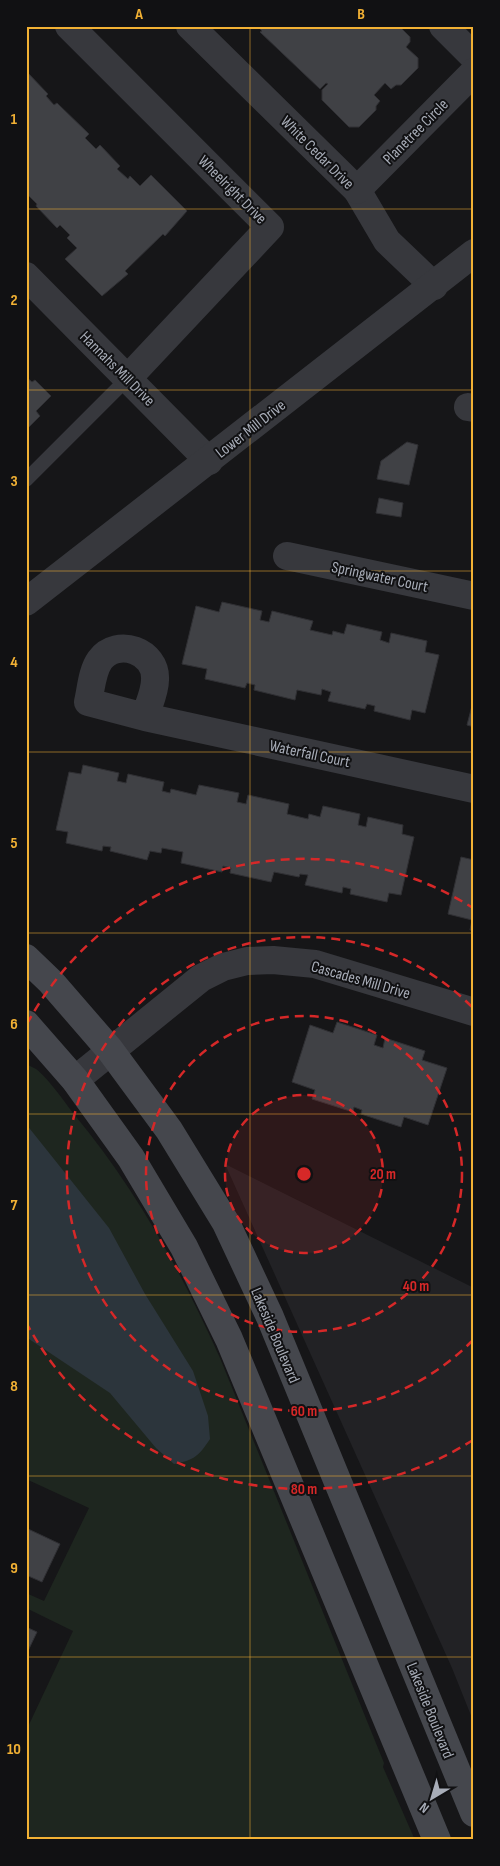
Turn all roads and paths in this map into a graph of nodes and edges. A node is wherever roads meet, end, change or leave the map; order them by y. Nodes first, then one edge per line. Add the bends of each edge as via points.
1 (69, 26) edge
2 (190, 26) edge
3 (443, 26) edge
4 (474, 57) edge
5 (474, 72) edge
6 (357, 190) junction
7 (474, 253) edge
8 (26, 276) edge
9 (434, 286) junction
10 (128, 378) junction
11 (209, 461) junction
12 (26, 480) edge
13 (287, 556) dead end
14 (474, 596) edge
15 (26, 602) edge
16 (145, 718) dead end
17 (474, 789) edge
18 (26, 958) edge
19 (474, 1012) edge
20 (26, 1024) edge
21 (110, 1050) junction
22 (75, 1080) junction
23 (474, 1813) edge
24 (437, 1840) edge

1 - 10 street, Wheelright Drive via 270,227
2 - 6 street, White Cedar Drive
3 - 4 street
5 - 6 street, Planetree Circle
6 - 9 street, White Cedar Drive via 387,240
7 - 9 street, Lower Mill Drive
8 - 10 street, Hannahs Mill Drive
9 - 11 street, Lower Mill Drive
10 - 11 street, Hannahs Mill Drive
10 - 12 lane
11 - 15 street, Lower Mill Drive
13 - 14 street, Springwater Court
16 - 17 street, Waterfall Court
18 - 21 main road, Lakeside Boulevard
19 - 21 street, Cascades Mill Drive via 316,964 247,960 201,978
20 - 22 main road
21 - 22 street, Cascades Mill Drive
21 - 23 main road, Lakeside Boulevard via 170,1130 226,1223 270,1318
22 - 24 main road via 136,1166 184,1247 229,1338

